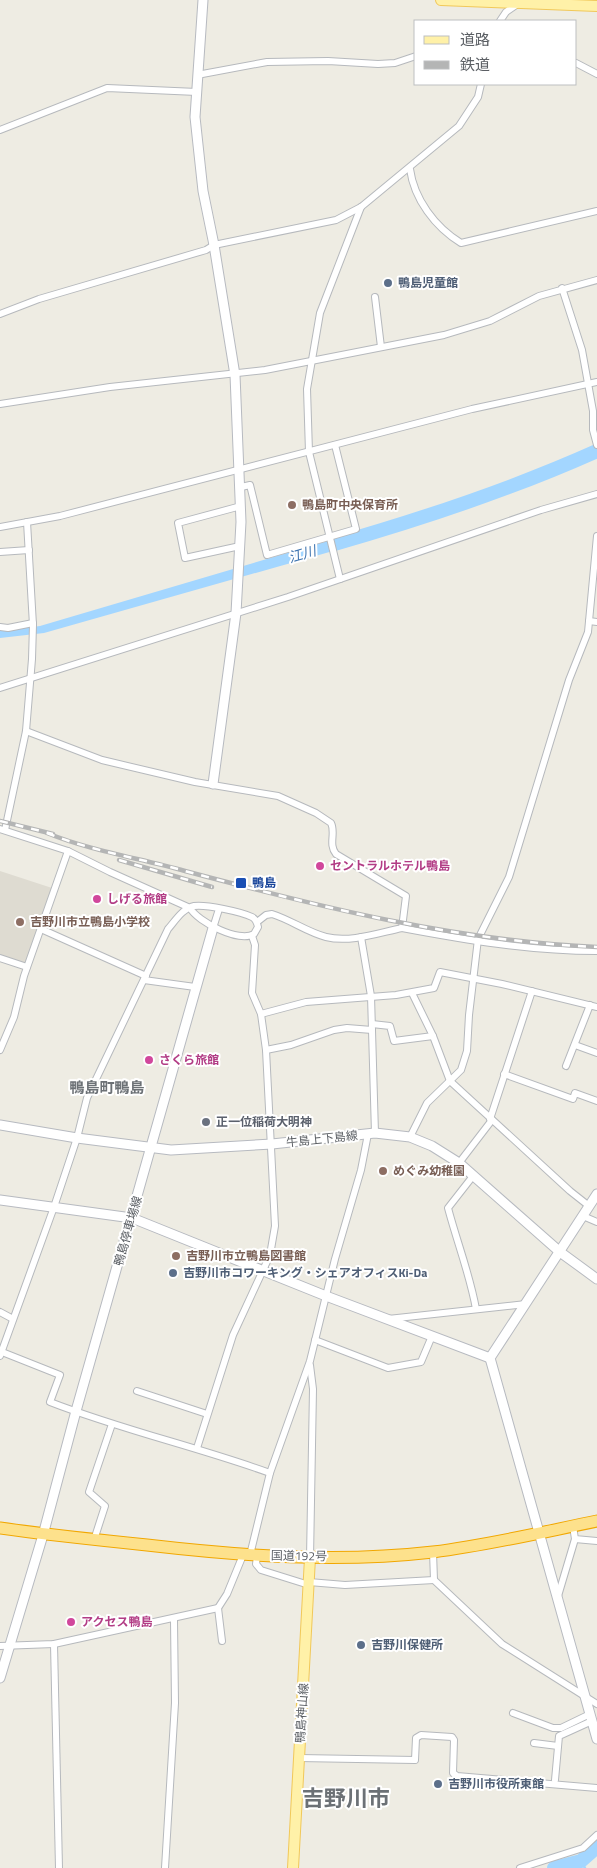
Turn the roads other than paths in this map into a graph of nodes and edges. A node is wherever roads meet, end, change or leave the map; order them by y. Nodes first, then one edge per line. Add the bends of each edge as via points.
1 (203, 0) edge
2 (442, 0) edge
3 (522, 1) edge
4 (597, 6) edge
5 (501, 20) edge
6 (414, 57) edge
7 (577, 64) edge
8 (597, 74) edge
9 (197, 75) junction
10 (481, 85) edge
11 (196, 92) junction
12 (0, 130) edge
13 (410, 169) junction
14 (361, 206) junction
15 (597, 211) edge
16 (214, 245) junction
17 (597, 280) edge
18 (562, 288) junction
19 (375, 297) dead end
20 (0, 314) edge
21 (381, 347) junction
22 (312, 360) junction
23 (235, 375) junction
24 (597, 382) edge
25 (587, 386) junction
26 (0, 404) edge
27 (336, 445) junction
28 (597, 445) edge
29 (309, 452) junction
30 (240, 470) junction
31 (240, 486) junction
32 (597, 494) edge
33 (241, 506) junction
34 (27, 522) junction
35 (0, 527) edge
36 (597, 536) edge
37 (329, 537) junction
38 (240, 546) junction
39 (29, 550) junction
40 (0, 552) edge
41 (340, 579) junction
42 (236, 613) junction
43 (589, 622) junction
44 (597, 622) edge
45 (33, 624) junction
46 (0, 627) edge
47 (28, 678) junction
48 (0, 688) edge
49 (26, 731) junction
50 (213, 784) junction
51 (3, 829) edge
52 (68, 851) junction
53 (190, 908) junction
54 (219, 909) junction
55 (257, 922) junction
56 (213, 928) junction
57 (402, 928) junction
58 (41, 929) junction
59 (252, 936) junction
60 (361, 937) junction
61 (478, 942) junction
62 (597, 951) edge
63 (0, 958) edge
64 (28, 967) junction
65 (145, 978) junction
66 (474, 979) junction
67 (195, 987) junction
68 (532, 991) junction
69 (412, 993) junction
70 (371, 996) junction
71 (593, 1006) edge
72 (261, 1014) junction
73 (372, 1027) junction
74 (433, 1036) junction
75 (575, 1045) junction
76 (0, 1050) edge
77 (266, 1050) junction
78 (597, 1052) edge
79 (566, 1066) dead end
80 (504, 1074) junction
81 (450, 1081) junction
82 (597, 1101) edge
83 (491, 1120) junction
84 (0, 1125) edge
85 (372, 1133) junction
86 (410, 1137) junction
87 (77, 1138) junction
88 (272, 1144) junction
89 (151, 1148) junction
90 (459, 1163) junction
91 (473, 1176) junction
92 (597, 1194) edge
93 (0, 1200) edge
94 (590, 1206) junction
95 (54, 1207) junction
96 (583, 1216) junction
97 (132, 1218) junction
98 (597, 1222) edge
99 (560, 1252) junction
100 (263, 1270) junction
101 (597, 1280) edge
102 (326, 1296) junction
103 (526, 1304) junction
104 (476, 1310) junction
105 (0, 1312) edge
106 (13, 1319) junction
107 (387, 1319) junction
108 (432, 1336) junction
109 (315, 1340) junction
110 (1, 1354) edge
111 (490, 1358) junction
112 (310, 1361) junction
113 (137, 1391) dead end
114 (76, 1412) junction
115 (207, 1414) junction
116 (112, 1424) junction
117 (197, 1448) junction
118 (270, 1473) junction
119 (597, 1521) edge
120 (574, 1526) junction
121 (0, 1528) edge
122 (540, 1534) junction
123 (44, 1535) junction
124 (575, 1539) junction
125 (94, 1540) junction
126 (597, 1541) edge
127 (432, 1552) junction
128 (250, 1555) junction
129 (310, 1558) junction
130 (434, 1580) junction
131 (309, 1584) junction
132 (558, 1596) junction
133 (218, 1608) junction
134 (174, 1620) junction
135 (222, 1641) dead end
136 (54, 1644) junction
137 (10, 1645) junction
138 (0, 1646) edge
139 (0, 1678) edge
140 (586, 1698) junction
141 (597, 1704) edge
142 (513, 1713) dead end
143 (591, 1717) junction
144 (597, 1739) edge
145 (534, 1744) dead end
146 (558, 1746) junction
147 (298, 1758) junction
148 (556, 1780) dead end
149 (597, 1788) edge
150 (597, 1835) edge
151 (59, 1868) edge
152 (165, 1868) edge
153 (294, 1868) edge
154 (520, 1868) edge

1 - 9 street
2 - 3 main road
3 - 4 main road
3 - 5 street
6 - 9 street via 378,64 267,62
7 - 8 street
9 - 11 street
10 - 13 street via 478,97 460,126
11 - 12 street via 107,88
11 - 16 street via 195,117 203,191
13 - 14 street
13 - 15 street via 412,186 425,209 448,235 461,243
14 - 16 street via 336,220
14 - 22 street via 320,314
16 - 20 street via 40,298
16 - 23 street
17 - 18 street
18 - 21 street via 539,296 490,322 444,336
18 - 25 street via 582,350
19 - 21 street
21 - 22 street
22 - 23 street
22 - 29 street via 307,389
23 - 26 street via 110,387
23 - 30 street
24 - 25 street
25 - 27 street via 472,409
25 - 28 street
27 - 29 street
27 - 37 street via 356,529
29 - 30 street
29 - 37 street
30 - 31 street
30 - 34 street
31 - 33 street
31 - 37 street via 250,485 267,555
32 - 41 street
33 - 38 street
33 - 38 street via 178,523 185,558
34 - 35 street
34 - 39 street
36 - 43 street
37 - 41 street
38 - 42 street
39 - 40 street
39 - 45 street
41 - 42 street
42 - 47 street
42 - 50 street
43 - 44 street
43 - 61 street via 510,877
45 - 46 street
45 - 47 street
47 - 48 street
47 - 49 street
49 - 50 street via 102,760
49 - 51 street
50 - 57 street via 278,796 328,820 333,826 332,847 336,854 405,893
51 - 52 street
52 - 53 street
52 - 58 street
53 - 54 street
53 - 56 street
53 - 65 street via 168,929
54 - 55 street
54 - 56 street
55 - 59 street via 257,930
55 - 60 street via 272,914 326,937
56 - 59 street
56 - 67 street, 鴨島停車場線
57 - 60 street
57 - 61 street
58 - 64 street
58 - 65 street
59 - 72 street via 252,993
60 - 70 street
61 - 62 street
61 - 66 street
63 - 64 street
64 - 76 street via 14,1017
65 - 67 street
65 - 87 street via 87,1098
66 - 68 street
66 - 69 street via 440,972 434,988
66 - 81 street via 467,1051 461,1070
67 - 89 street, 鴨島停車場線
68 - 71 street
68 - 80 street
69 - 70 street
69 - 74 street
70 - 72 street via 306,1002
70 - 73 street
71 - 75 street
72 - 77 street
73 - 74 street via 390,1026 394,1041
73 - 77 street via 334,1030
73 - 85 street
74 - 81 street
75 - 78 street
75 - 79 street
77 - 88 street
80 - 82 street via 573,1099 574,1093
80 - 83 street
81 - 83 street
81 - 86 street via 427,1103
83 - 90 street
83 - 94 street
84 - 87 street, 牛島上下島線
85 - 86 street, 牛島上下島線
85 - 88 street, 牛島上下島線
85 - 102 street
86 - 90 street, 牛島上下島線
87 - 89 street, 牛島上下島線
87 - 95 street
88 - 89 street, 牛島上下島線 via 171,1150
88 - 100 street via 275,1226 270,1255
89 - 97 street, 鴨島停車場線
90 - 91 street, 牛島上下島線
91 - 99 street, 牛島上下島線
91 - 104 street via 448,1208 471,1279
92 - 94 street
93 - 95 street
94 - 96 street
95 - 97 street
95 - 106 street
96 - 98 street
96 - 99 street
97 - 100 street
97 - 114 street, 鴨島停車場線
99 - 101 street, 牛島上下島線
99 - 103 street
100 - 102 street
100 - 115 street via 233,1335
102 - 107 street
102 - 109 street
103 - 104 street
103 - 111 street
104 - 107 street
105 - 106 street
106 - 110 street
107 - 108 street
108 - 109 street via 421,1362 388,1368
108 - 111 street
109 - 112 street
110 - 114 street via 60,1375 50,1402
111 - 122 street
112 - 118 street
112 - 129 street via 313,1389
113 - 115 street
114 - 116 street
114 - 123 street, 鴨島停車場線
115 - 117 street
116 - 117 street
116 - 125 street via 89,1492 105,1506
117 - 118 street
118 - 128 street
119 - 120 highway, 国道192号
120 - 122 highway, 国道192号
120 - 124 street
121 - 123 highway, 国道192号
122 - 127 highway, 国道192号
122 - 132 street
123 - 125 highway, 国道192号
123 - 137 street, 鴨島停車場線
124 - 126 street
124 - 132 street
125 - 128 highway, 国道192号
127 - 129 highway, 国道192号
127 - 130 street
128 - 129 highway, 国道192号
128 - 131 street via 261,1570
128 - 133 street
129 - 131 main road, 鴨島神山線
130 - 131 street
130 - 140 street via 502,1644
131 - 147 main road, 鴨島神山線
132 - 140 street
133 - 134 street
133 - 135 street
134 - 136 street
134 - 152 street via 176,1703
136 - 137 street
136 - 151 street
137 - 138 street
137 - 139 street, 鴨島停車場線
140 - 141 street
140 - 143 street
142 - 143 street via 553,1728
143 - 144 street
143 - 146 street via 559,1736
145 - 146 street
146 - 148 street
147 - 149 street via 415,1760 416,1738 421,1735 452,1736 453,1773 456,1776
147 - 153 main road, 鴨島神山線
150 - 154 street via 583,1848

